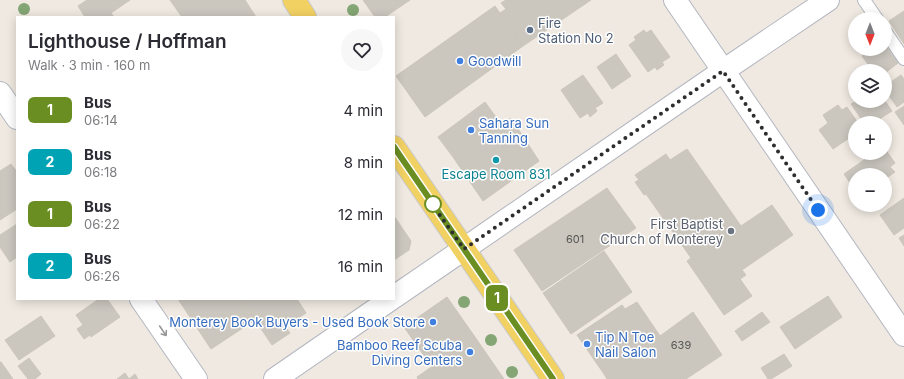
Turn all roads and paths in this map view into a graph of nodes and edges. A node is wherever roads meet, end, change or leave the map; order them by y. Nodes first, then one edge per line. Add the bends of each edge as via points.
1 (294, 0) edge
2 (675, 0) edge
3 (828, 0) edge
4 (864, 0) edge
5 (872, 12) edge
6 (304, 16) edge
7 (892, 42) edge
8 (904, 60) edge
9 (723, 71) junction
10 (0, 93) edge
11 (16, 117) edge
12 (395, 148) edge
13 (464, 249) junction
14 (395, 296) edge
15 (142, 300) edge
16 (390, 300) edge
17 (904, 335) edge
18 (196, 379) edge
19 (275, 379) edge
20 (553, 379) edge

1 - 6 main road
2 - 9 street
3 - 9 street
4 - 5 lane
7 - 8 lane
9 - 13 street
9 - 17 street
10 - 11 street
12 - 13 main road
13 - 14 street
13 - 20 main road
15 -> 18 street
16 - 19 street

